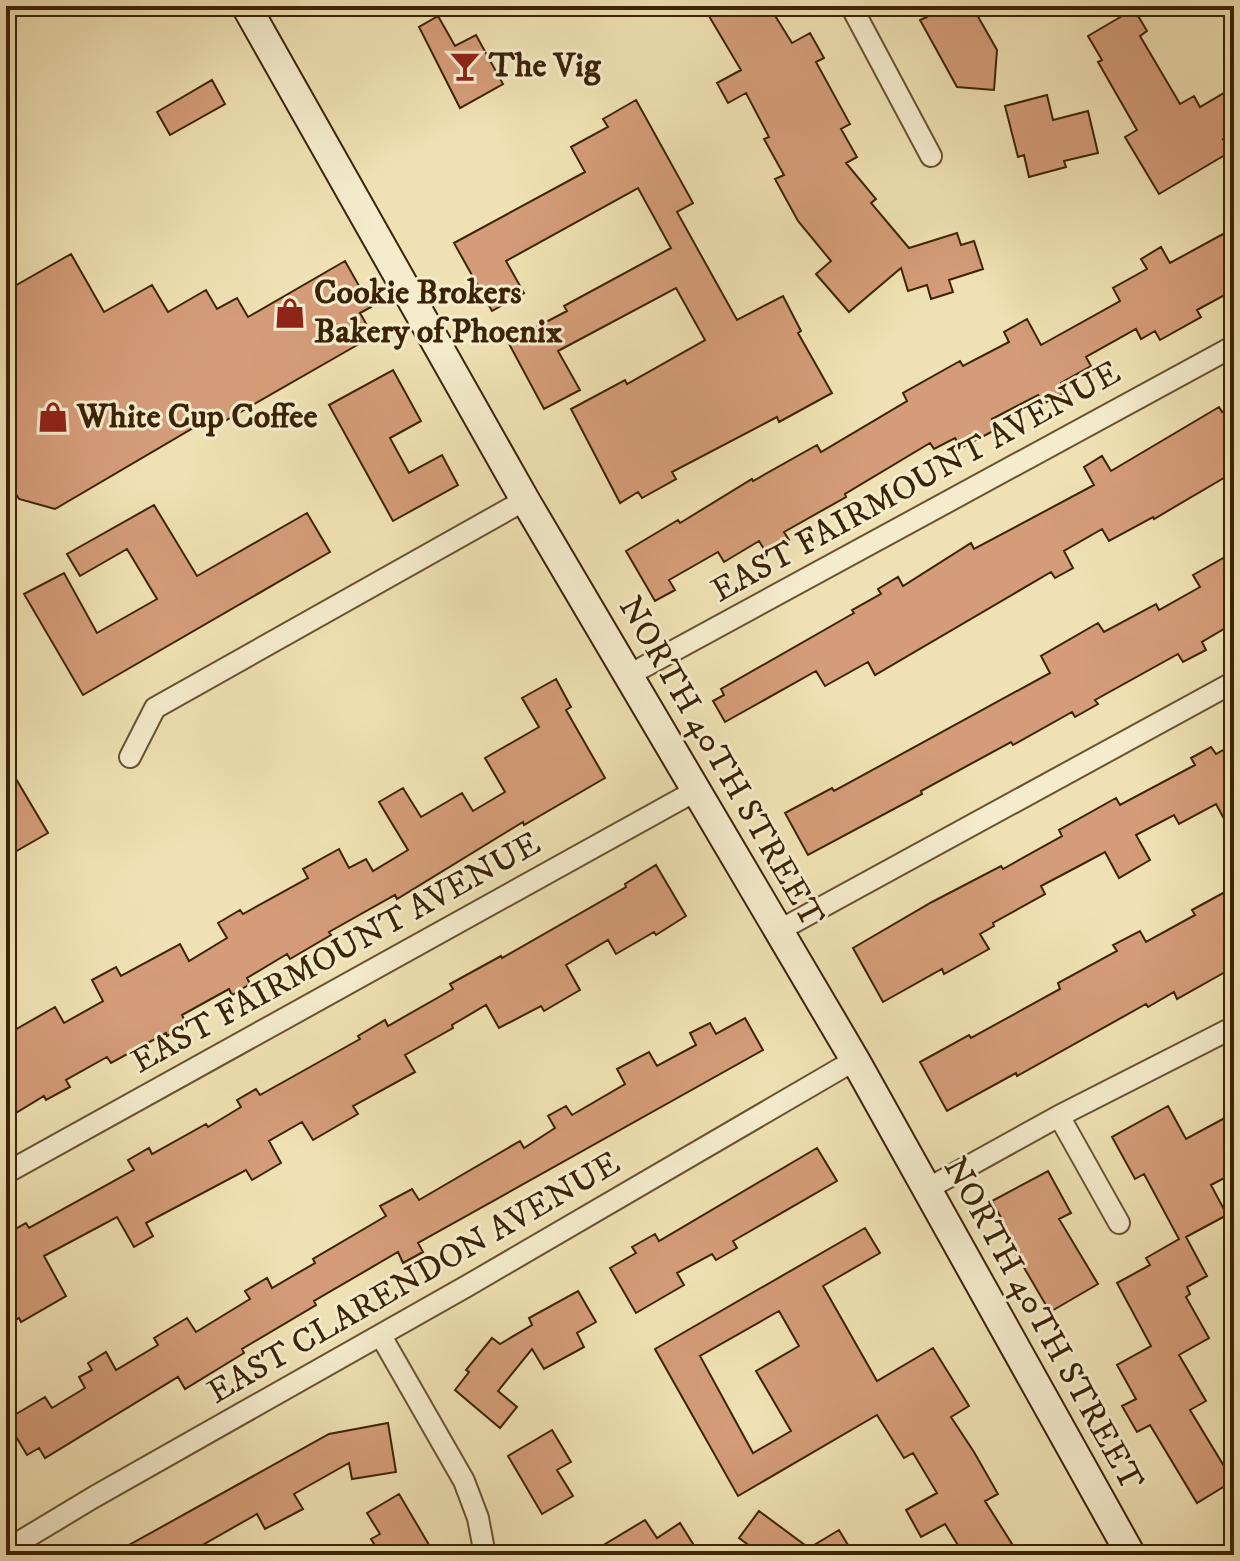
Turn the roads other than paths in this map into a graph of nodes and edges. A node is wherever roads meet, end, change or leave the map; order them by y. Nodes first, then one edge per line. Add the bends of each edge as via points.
1 (246, 6) edge
2 (851, 6) edge
3 (931, 156) dead end
4 (1234, 346) edge
5 (525, 500) junction
6 (629, 675) junction
7 (1234, 682) edge
8 (130, 757) dead end
9 (697, 790) junction
10 (778, 931) junction
11 (1234, 1027) edge
12 (855, 1060) junction
13 (1059, 1116) junction
14 (6, 1173) edge
15 (927, 1189) junction
16 (1119, 1223) dead end
17 (381, 1336) junction
18 (6, 1550) edge
19 (485, 1555) edge
20 (1131, 1555) edge

1 - 5 main road, NORTH 40TH STREET
2 - 3 street
4 - 6 street, EAST FAIRMOUNT AVENUE
5 - 6 main road, NORTH 40TH STREET
5 - 8 street via 155,708
6 - 9 main road, NORTH 40TH STREET
7 - 10 street
9 - 10 main road, NORTH 40TH STREET
9 - 14 street, EAST FAIRMOUNT AVENUE
10 - 12 main road, NORTH 40TH STREET
11 - 13 street
12 - 15 main road, NORTH 40TH STREET
12 - 17 street, EAST CLARENDON AVENUE
13 - 15 street
13 - 16 street
15 - 20 main road, NORTH 40TH STREET
17 - 18 street, EAST CLARENDON AVENUE
17 - 19 street via 464,1481

